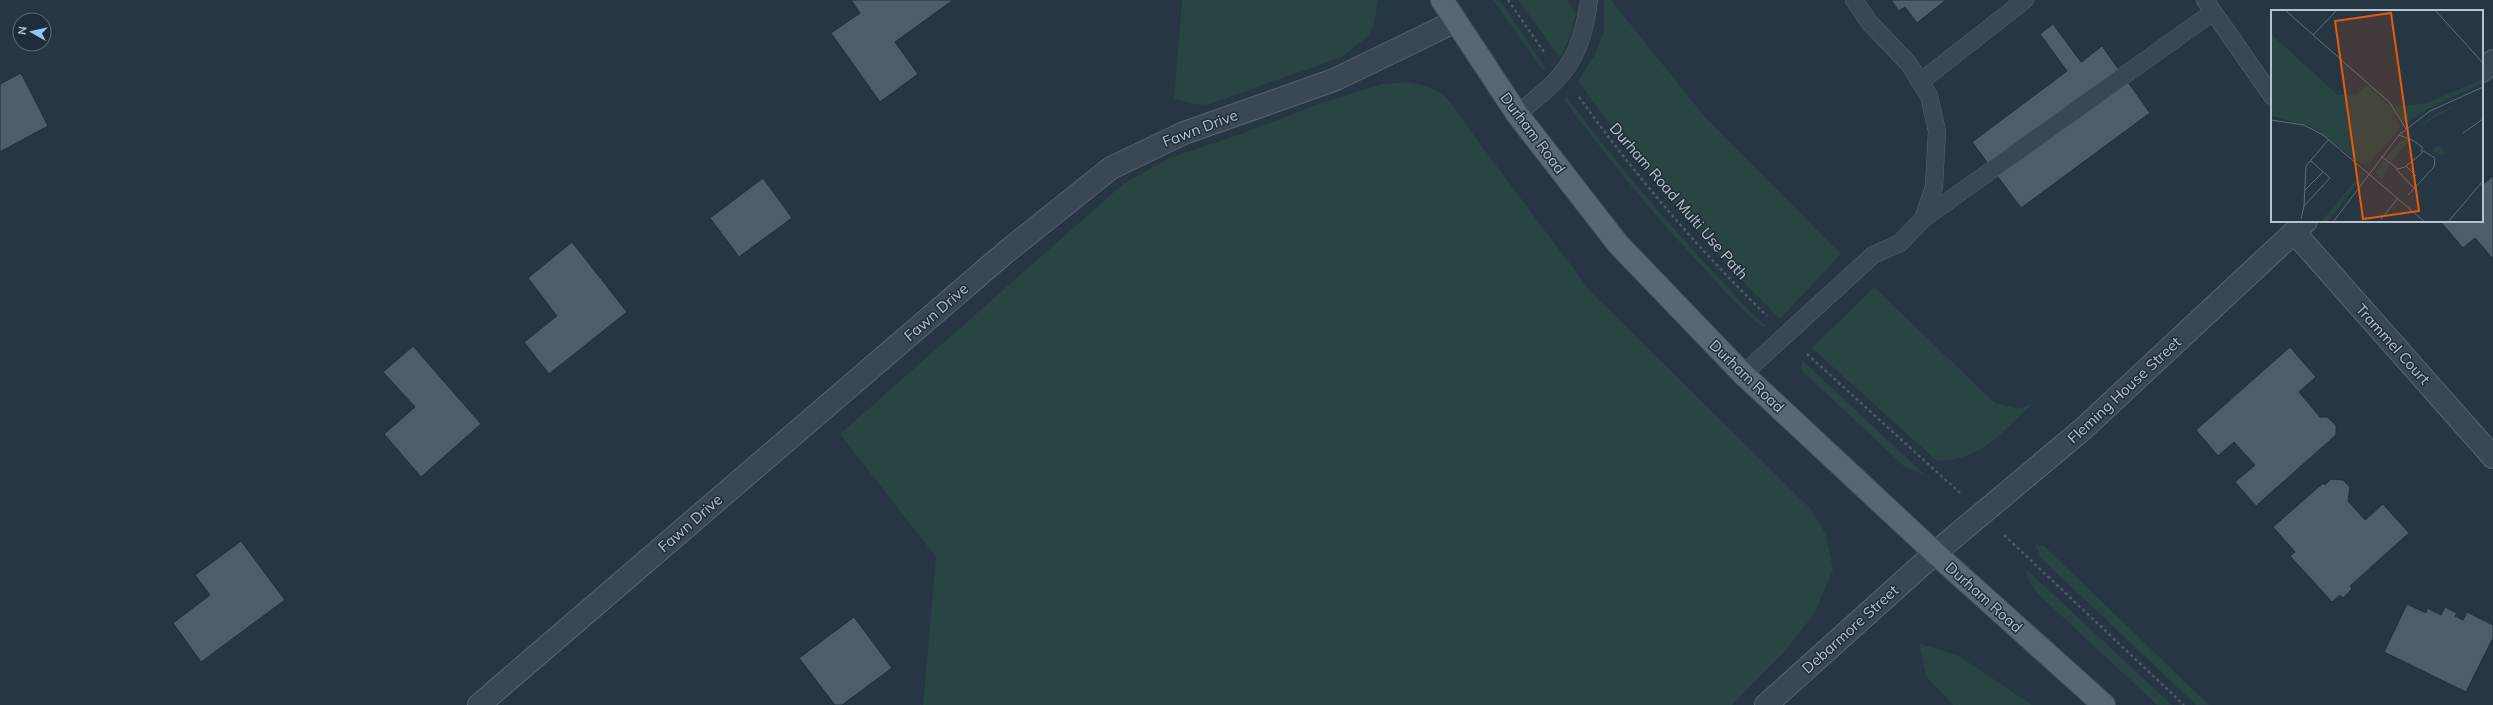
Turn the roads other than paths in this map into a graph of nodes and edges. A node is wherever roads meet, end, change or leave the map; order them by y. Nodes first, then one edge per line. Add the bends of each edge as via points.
1 (1442, 0) edge
2 (1589, 0) edge
3 (1854, 0) edge
4 (2025, 0) edge
5 (2209, 6) edge
6 (1456, 21) junction
7 (2493, 62) edge
8 (2483, 70) edge
9 (1920, 82) junction
10 (2271, 95) edge
11 (1517, 114) junction
12 (1923, 219) junction
13 (2300, 226) edge
14 (1743, 374) junction
15 (2493, 456) edge
16 (1935, 553) junction
17 (479, 705) edge
18 (1766, 705) edge
19 (2104, 705) edge

1 - 6 main road, Durham Road
2 - 11 lane via 1585,30 1572,62 1545,92
3 - 9 lane via 1869,22 1909,64
4 - 9 lane
5 - 10 lane
5 - 12 lane
6 - 11 main road, Durham Road
6 - 17 street, Fawn Drive via 1334,80 1184,133 1111,168 1006,252
7 - 8 street
9 - 12 lane via 1929,96 1937,131 1934,187
11 - 14 main road, Durham Road via 1618,244
12 - 14 lane via 1900,243 1873,256
13 - 15 street, Trammel Court
13 - 16 street, Fleming House Street via 2083,430
14 - 16 main road, Durham Road
16 - 18 street, Debarmore Street
16 - 19 main road, Durham Road

